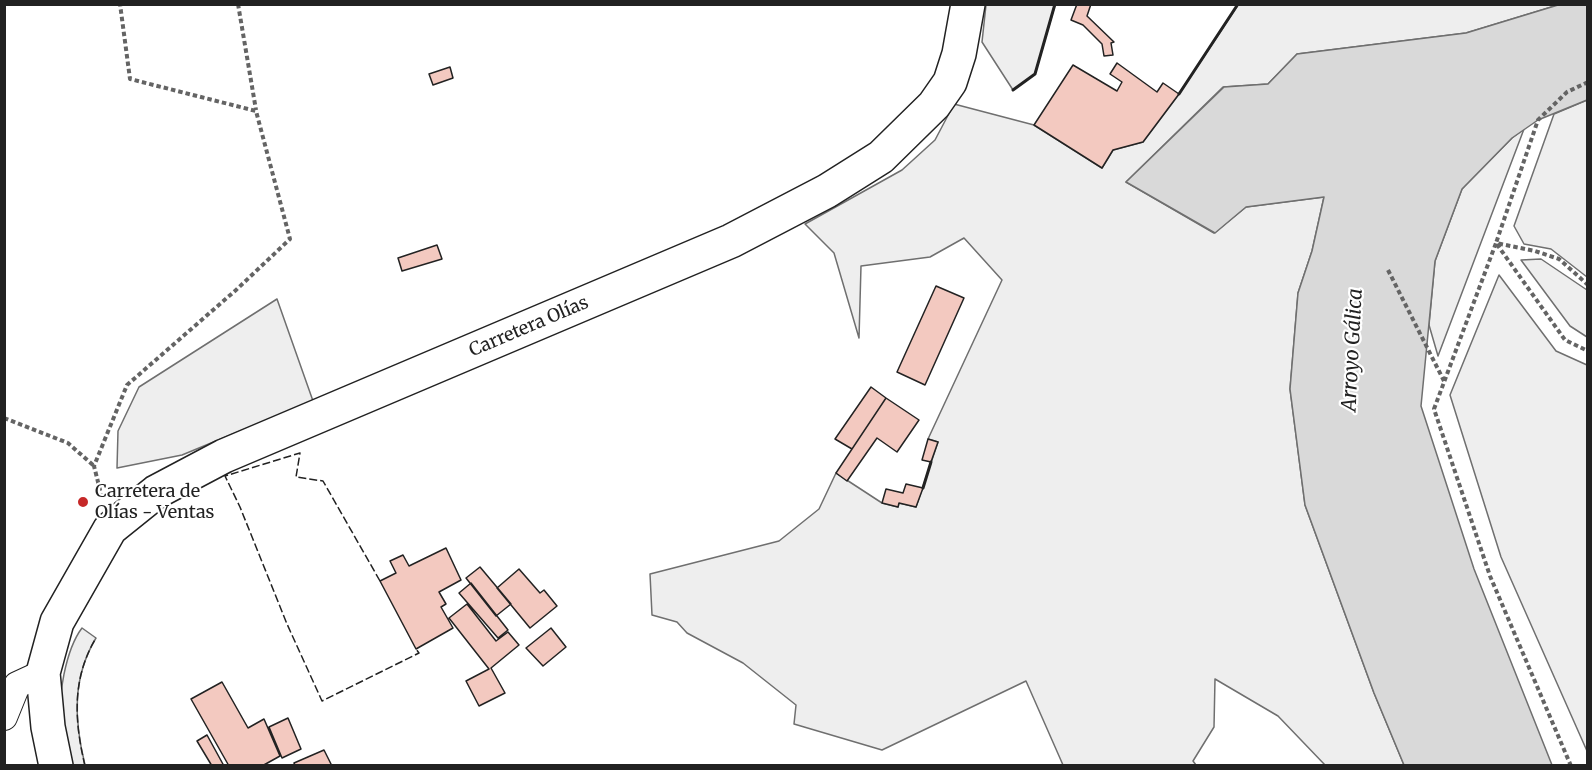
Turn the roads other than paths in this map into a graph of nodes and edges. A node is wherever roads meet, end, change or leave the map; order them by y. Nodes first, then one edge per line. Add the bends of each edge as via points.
1 (968, 4) edge
2 (43, 673) junction
3 (4, 717) edge
4 (56, 765) edge

1 - 2 main road, Carretera Olías via 960,54 950,82 934,105 881,157 827,191 731,241 224,456 156,492 110,529 57,622
2 - 3 street via 17,685
2 - 4 main road

